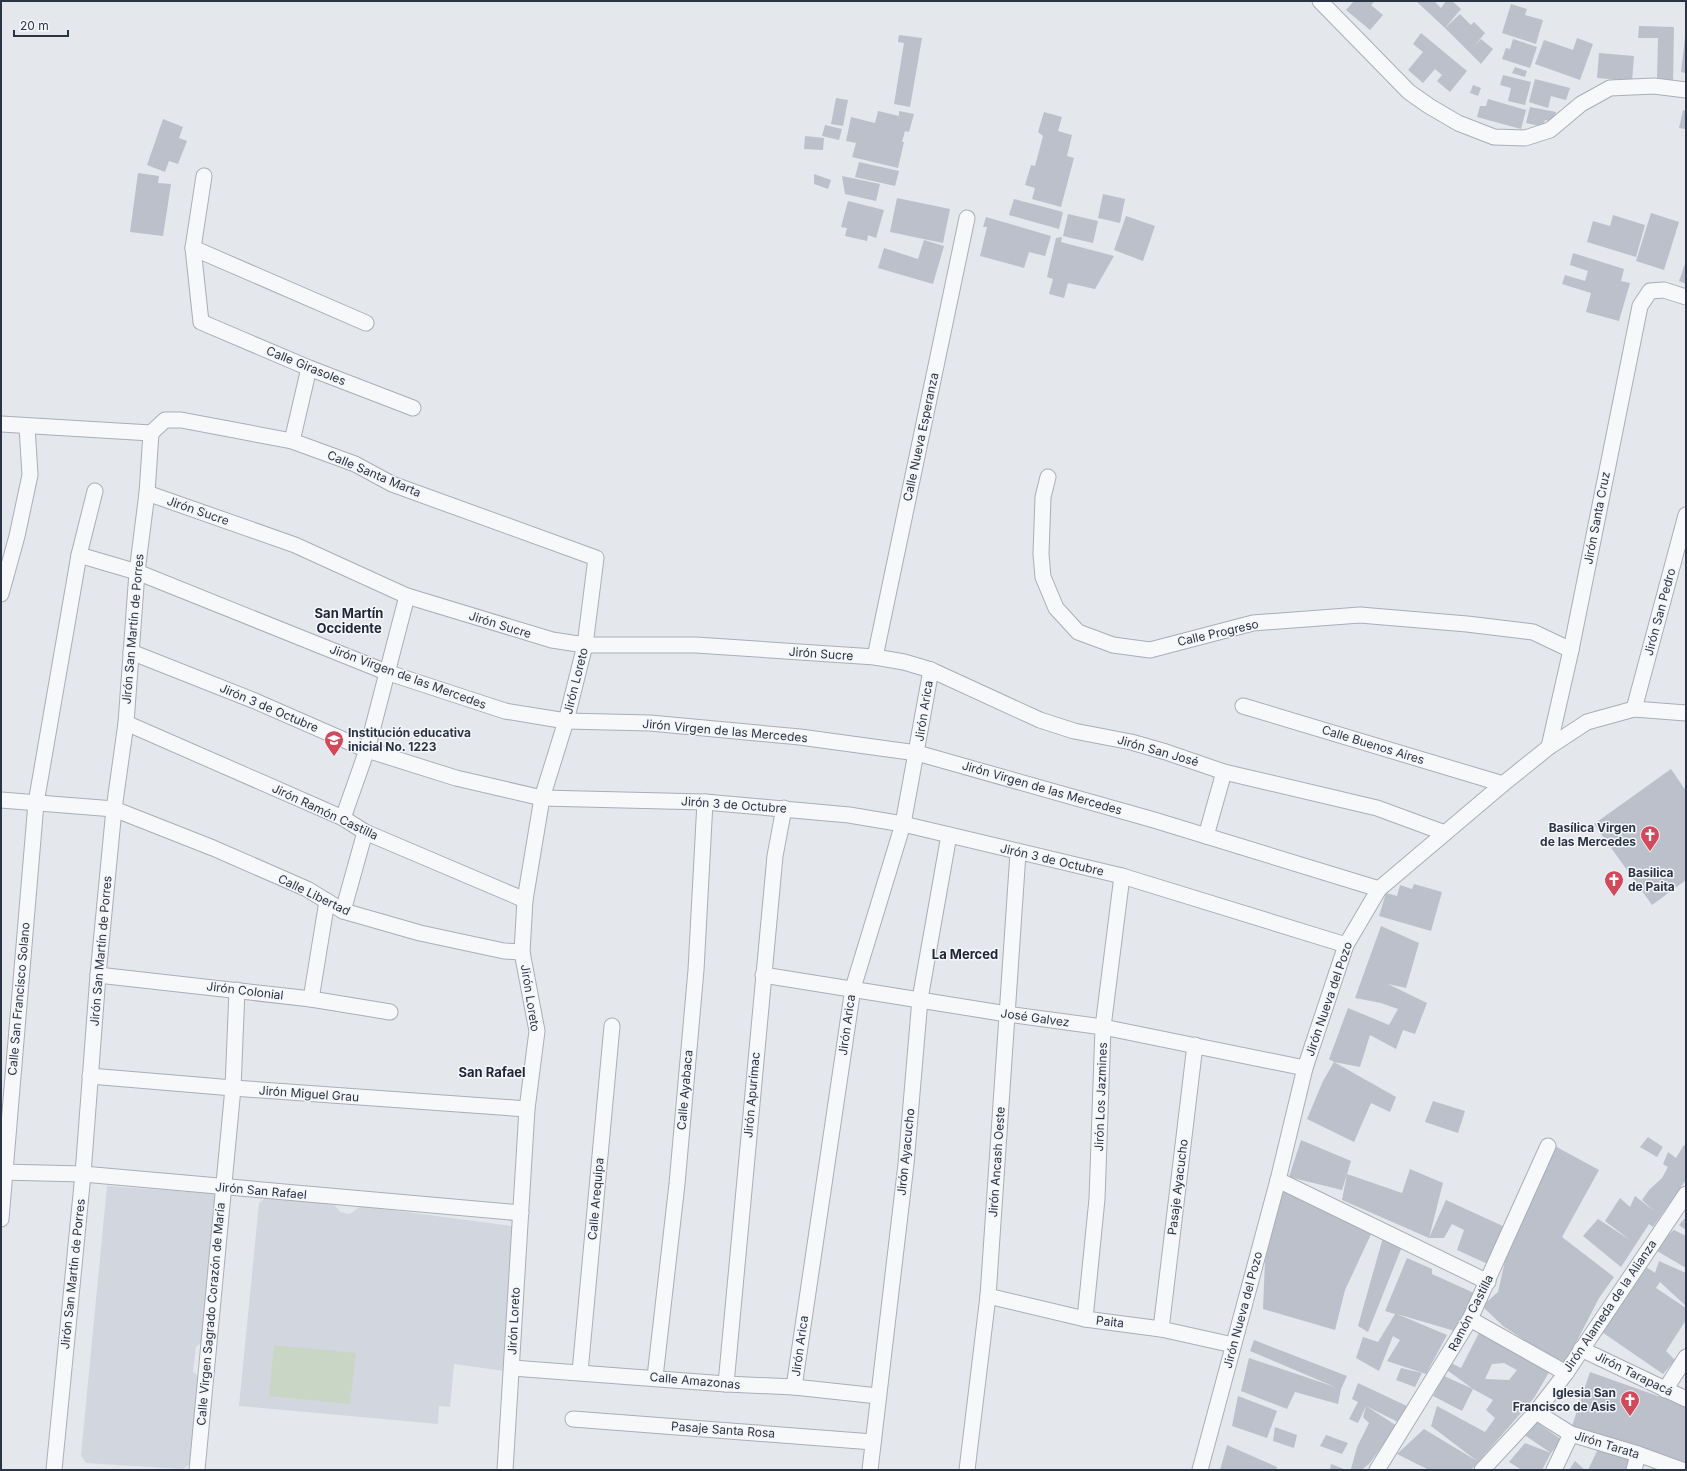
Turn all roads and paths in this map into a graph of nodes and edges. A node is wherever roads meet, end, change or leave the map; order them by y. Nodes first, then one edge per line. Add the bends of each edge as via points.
1 (1320, 1) edge
2 (1686, 90) edge
3 (204, 176) dead end
4 (967, 218) dead end
5 (193, 248) junction
6 (1686, 297) edge
7 (366, 323) dead end
8 (309, 368) junction
9 (413, 408) dead end
10 (1, 424) edge
11 (27, 426) junction
12 (152, 433) junction
13 (292, 441) junction
14 (1048, 477) dead end
15 (96, 491) dead end
16 (147, 493) junction
17 (1686, 516) edge
18 (79, 555) junction
19 (596, 558) joint
20 (137, 572) junction
21 (1, 594) edge
22 (407, 596) junction
23 (585, 646) junction
24 (1571, 650) junction
25 (131, 652) junction
26 (875, 657) junction
27 (930, 670) junction
28 (386, 672) junction
29 (1243, 706) dead end
30 (1634, 709) junction
31 (1686, 713) edge
32 (566, 721) junction
33 (126, 723) junction
34 (1549, 747) junction
35 (367, 750) junction
36 (917, 753) junction
37 (1224, 772) junction
38 (1503, 784) junction
39 (542, 798) junction
40 (1, 800) edge
41 (36, 802) junction
42 (705, 802) junction
43 (784, 808) junction
44 (114, 809) junction
45 (343, 818) junction
46 (903, 824) junction
47 (365, 832) junction
48 (1445, 832) junction
49 (949, 836) junction
50 (1206, 836) junction
51 (1018, 853) junction
52 (1122, 876) junction
53 (1379, 889) junction
54 (525, 900) junction
55 (327, 901) junction
56 (343, 911) junction
57 (1346, 945) junction
58 (522, 952) junction
59 (98, 975) junction
60 (763, 975) junction
61 (852, 988) junction
62 (237, 990) junction
63 (311, 999) junction
64 (920, 999) junction
65 (390, 1012) dead end
66 (1006, 1014) junction
67 (612, 1026) dead end
68 (1103, 1026) junction
69 (1195, 1045) junction
70 (1305, 1068) junction
71 (90, 1076) junction
72 (232, 1088) junction
73 (527, 1109) junction
74 (1548, 1146) dead end
75 (2, 1172) edge
76 (83, 1174) junction
77 (1278, 1180) junction
78 (223, 1187) junction
79 (1686, 1194) edge
80 (521, 1213) junction
81 (1, 1219) edge
82 (1488, 1282) junction
83 (988, 1296) junction
84 (1085, 1319) junction
85 (1470, 1319) junction
86 (1161, 1329) junction
87 (1234, 1345) junction
88 (1581, 1348) junction
89 (1686, 1357) edge
90 (512, 1368) junction
91 (580, 1372) junction
92 (1566, 1373) junction
93 (655, 1377) junction
94 (726, 1384) junction
95 (794, 1387) junction
96 (1665, 1390) junction
97 (878, 1396) junction
98 (1686, 1399) edge
99 (1536, 1412) junction
100 (573, 1419) dead end
101 (1571, 1434) junction
102 (873, 1442) junction
103 (1638, 1454) junction
104 (54, 1470) edge
105 (197, 1470) edge
106 (505, 1470) edge
107 (870, 1470) edge
108 (967, 1470) edge
109 (1200, 1470) edge
110 (1377, 1470) edge
111 (1482, 1470) edge
112 (1554, 1470) edge
113 (1634, 1470) edge
114 (1682, 1470) edge

1 - 2 street via 1409,92 1458,123 1494,137 1525,138 1550,130 1581,104 1610,88 1654,86
3 - 5 street
4 - 26 street, Calle Nueva Esperanza
5 - 7 street
5 - 8 street, Calle Girasoles via 201,322
6 - 24 street, Jirón Santa Cruz via 1664,290 1650,291 1640,306
8 - 9 street, Calle Girasoles
8 - 13 street
10 - 11 street
11 - 12 street
11 - 21 street via 30,475
12 - 13 street, Calle Santa Marta via 165,420 181,420
12 - 16 street, Jirón San Martín de Porres
13 - 19 street, Calle Santa Marta via 354,464 392,484
14 - 24 street, Calle Progreso via 1042,497 1043,577 1056,608 1078,632 1113,645 1150,650 1253,624 1360,615 1533,632
15 - 18 street, Calle San Francisco Solano
16 - 20 street, Jirón San Martín de Porres
16 - 22 street, Jirón Sucre via 295,545
17 - 30 street, Jirón San Pedro
18 - 20 street, Jirón Virgen de las Mercedes
18 - 41 street, Calle San Francisco Solano
19 - 23 street, Jirón Loreto
20 - 25 street, Jirón San Martín de Porres
20 - 28 street, Jirón Virgen de las Mercedes
22 - 23 street, Jirón Sucre via 528,634
22 - 28 street
23 - 26 street, Jirón Sucre via 696,645
23 - 32 street, Jirón Loreto
24 - 34 street, Jirón Santa Cruz
25 - 33 street, Jirón San Martín de Porres
25 - 35 street, Jirón 3 de Octubre via 255,701
26 - 27 street, Jirón San José
27 - 36 street, Jirón Arica
27 - 37 street, Jirón San José via 1040,720 1074,731 1131,742
28 - 32 street, Jirón Virgen de las Mercedes via 505,711
28 - 35 street
29 - 38 street, Calle Buenos Aires
30 - 31 street, Jirón Nueva del Pozo
30 - 34 street, Jirón Nueva del Pozo via 1587,722
32 - 36 street, Jirón Virgen de las Mercedes via 650,723 732,730
32 - 39 street, Jirón Loreto
33 - 44 street, Jirón San Martín de Porres
33 - 45 street, Jirón Ramón Castilla
34 - 38 street, Jirón Nueva del Pozo
35 - 39 street, Jirón 3 de Octubre via 456,778
35 - 45 street
36 - 46 street, Jirón Arica
36 - 50 street, Jirón Virgen de las Mercedes
37 - 48 street, Jirón San José via 1377,808
37 - 50 street
38 - 48 street, Jirón Nueva del Pozo
39 - 42 street, Jirón 3 de Octubre
39 - 54 street, Jirón Loreto
40 - 41 street, Calle Libertad
41 - 44 street, Calle Libertad
41 - 75 street, Calle San Francisco Solano
42 - 43 street, Jirón 3 de Octubre
42 - 93 street, Calle Ayabaca via 696,970 677,1184
43 - 46 street, Jirón 3 de Octubre
43 - 60 street, Jirón Apurímac via 775,856
44 - 55 street, Calle Libertad via 308,889
44 - 59 street, Jirón San Martín de Porres
45 - 47 street, Jirón Ramón Castilla
46 - 49 street, Jirón 3 de Octubre
46 - 61 street, Jirón Arica
47 - 54 street, Jirón Ramón Castilla
47 - 56 street
48 - 53 street, Jirón Nueva del Pozo
49 - 51 street, Jirón 3 de Octubre
49 - 64 street, Jirón Ayacucho
50 - 53 street, Jirón Virgen de las Mercedes
51 - 52 street, Jirón 3 de Octubre
51 - 66 street, Jirón Ancash Oeste
52 - 57 street, Jirón 3 de Octubre
52 - 68 street, Jirón Los Jazmines
53 - 57 street, Jirón Nueva del Pozo
54 - 58 street, Jirón Loreto
55 - 56 street, Calle Libertad
55 - 63 street
56 - 58 street, Calle Libertad via 420,933
57 - 70 street, Jirón Nueva del Pozo
58 - 73 street, Jirón Loreto via 537,1031
59 - 62 street, Jirón Colonial
59 - 71 street, Jirón San Martín de Porres
60 - 61 street, José Galvez
60 - 94 street, Jirón Apurímac
61 - 64 street, José Galvez
61 - 95 street, Jirón Arica
62 - 63 street, Jirón Colonial
62 - 72 street, Calle Virgen Sagrado Corazón de María
63 - 65 street, Jirón Colonial
64 - 66 street, José Galvez
64 - 97 street, Jirón Ayacucho via 906,1164
66 - 68 street, José Galvez
66 - 83 street, Jirón Ancash Oeste
67 - 91 street, Calle Arequipa
68 - 69 street, José Galvez
68 - 84 street, Jirón Los Jazmines via 1097,1199
69 - 70 street, José Galvez
69 - 86 street, Pasaje Ayacucho
70 - 77 street, Jirón Nueva del Pozo
71 - 72 street, Jirón Miguel Grau
71 - 76 street, Jirón San Martín de Porres
72 - 73 street, Jirón Miguel Grau
72 - 78 street, Calle Virgen Sagrado Corazón de María
73 - 80 street, Jirón Loreto
74 - 82 street, Ramón Castilla
75 - 76 street, Jirón San Rafael
75 - 81 street, Calle San Francisco Solano
76 - 78 street, Jirón San Rafael
76 - 104 street, Jirón San Martín de Porres
77 - 82 street
77 - 87 street, Jirón Nueva del Pozo
78 - 80 street, Jirón San Rafael
78 - 105 street, Calle Virgen Sagrado Corazón de María
79 - 88 street, Jirón Alameda de la Alianza
80 - 90 street, Jirón Loreto
82 - 85 street, Ramón Castilla
83 - 84 street, Paita
83 - 108 street, Jirón Ancash Oeste
84 - 86 street, Paita
85 - 92 street
85 - 110 street, Ramón Castilla
86 - 87 street, Paita
87 - 109 street, Jirón Nueva del Pozo
88 - 92 street, Jirón Alameda de la Alianza
88 - 96 street, Jirón Tarapacá
89 - 96 street
90 - 91 street, Calle Amazonas
90 - 106 street, Jirón Loreto
91 - 93 street, Calle Amazonas
92 - 99 street, Jirón Alameda de la Alianza
93 - 94 street, Calle Amazonas
94 - 95 street, Calle Amazonas
95 - 97 street, Calle Amazonas
96 - 98 street, Jirón Tarapacá
97 - 102 street, Jirón Ayacucho
99 - 101 street, Jirón Tarata
99 - 111 street, Jirón Alameda de la Alianza
100 - 102 street, Pasaje Santa Rosa
101 - 103 street, Jirón Tarata
101 - 112 street
102 - 107 street, Jirón Ayacucho
103 - 113 street
103 - 114 street, Jirón Tarata

